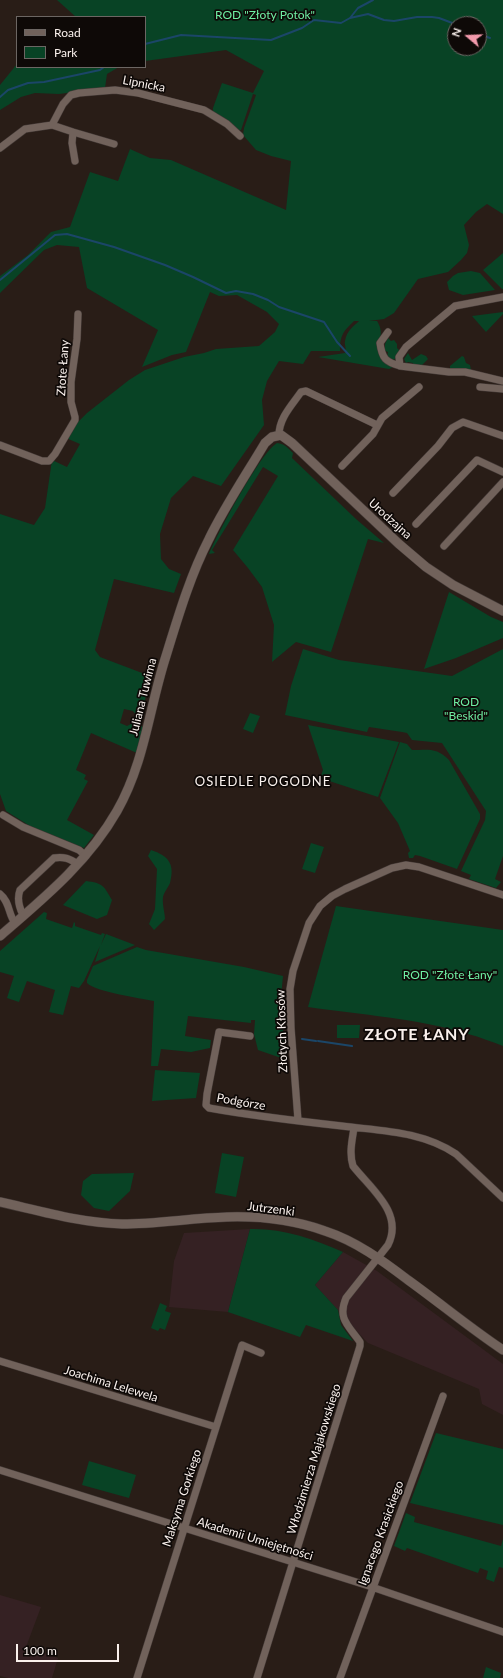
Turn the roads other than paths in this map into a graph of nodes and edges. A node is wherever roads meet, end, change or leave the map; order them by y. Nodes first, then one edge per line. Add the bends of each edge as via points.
1 (52, 126) junction
2 (73, 132) junction
3 (240, 136) dead end
4 (114, 144) dead end
5 (0, 148) edge
6 (75, 161) dead end
7 (503, 297) edge
8 (78, 314) dead end
9 (388, 332) dead end
10 (400, 366) junction
11 (503, 381) edge
12 (420, 387) dead end
13 (480, 387) dead end
14 (503, 389) edge
15 (377, 425) junction
16 (275, 436) junction
17 (503, 436) edge
18 (0, 445) edge
19 (342, 466) dead end
20 (503, 472) edge
21 (503, 482) edge
22 (393, 493) dead end
23 (416, 524) dead end
24 (444, 546) dead end
25 (503, 611) edge
26 (3, 816) dead end
27 (86, 856) junction
28 (78, 864) junction
29 (0, 894) edge
30 (503, 895) edge
31 (24, 915) junction
32 (14, 923) junction
33 (0, 936) edge
34 (250, 1036) dead end
35 (298, 1120) junction
36 (354, 1128) junction
37 (503, 1198) edge
38 (0, 1202) edge
39 (377, 1258) junction
40 (503, 1350) edge
41 (261, 1353) dead end
42 (0, 1361) edge
43 (443, 1396) dead end
44 (216, 1427) junction
45 (0, 1470) edge
46 (184, 1528) junction
47 (293, 1562) junction
48 (373, 1588) junction
49 (503, 1632) edge
50 (136, 1678) edge
51 (256, 1678) edge
52 (340, 1678) edge

1 - 2 street
1 - 3 street, Lipnicka via 63,104 71,95 115,90 138,93 204,110 227,124
1 - 5 street via 25,129
2 - 4 street
2 - 6 street
7 - 10 street via 455,306 406,347 399,357
8 - 18 street, Złote Łany via 71,382 71,402 75,417 55,454 49,461 42,461
9 - 10 street via 380,344 382,355 390,363
10 - 11 street via 465,372
12 - 15 street
13 - 14 street
15 - 16 street via 306,391 301,392 282,419
15 - 19 street via 373,434
16 - 25 street, Urodzajna via 292,443 426,567 453,585
16 - 27 street, Juliana Tuwima via 266,443 205,546 157,684 144,744 132,781 110,822
17 - 22 street via 463,422 452,428
20 - 23 street via 477,460
21 - 24 street
26 - 27 street via 79,850
27 - 28 street, Juliana Tuwima
28 - 31 street, Juliana Tuwima
28 - 31 street via 70,859 54,858 20,890 20,910
29 - 32 street via 8,905
30 - 35 street, Złotych Kłosów via 406,865 378,873 332,896 320,906 309,923 293,971 290,989
31 - 32 street, Juliana Tuwima
32 - 33 street, Juliana Tuwima
34 - 35 street, Podgórze via 219,1032 206,1105 229,1112
35 - 36 street, Podgórze
36 - 37 street, Podgórze via 421,1137 448,1148 462,1158
36 - 39 street via 351,1144 353,1166 386,1207 393,1228 388,1245
38 - 39 street, Jutrzenki via 62,1216 119,1224 226,1217 270,1219 326,1231
39 - 40 street, Jutrzenki
39 - 47 street, Włodzimierza Majakowskiego via 344,1304 344,1319 360,1342 360,1346
41 - 44 street, Maksyma Gorkiego via 242,1345
42 - 44 street, Joachima Lelewela
43 - 48 street, Ignacego Krasickiego
44 - 46 street, Maksyma Gorkiego
45 - 46 street, Akademii Umiejętności
46 - 47 street, Akademii Umiejętności
46 - 50 street, Maksyma Gorkiego
47 - 48 street, Akademii Umiejętności
47 - 51 street, Włodzimierza Majakowskiego
48 - 49 street, Akademii Umiejętności
48 - 52 street, Ignacego Krasickiego

